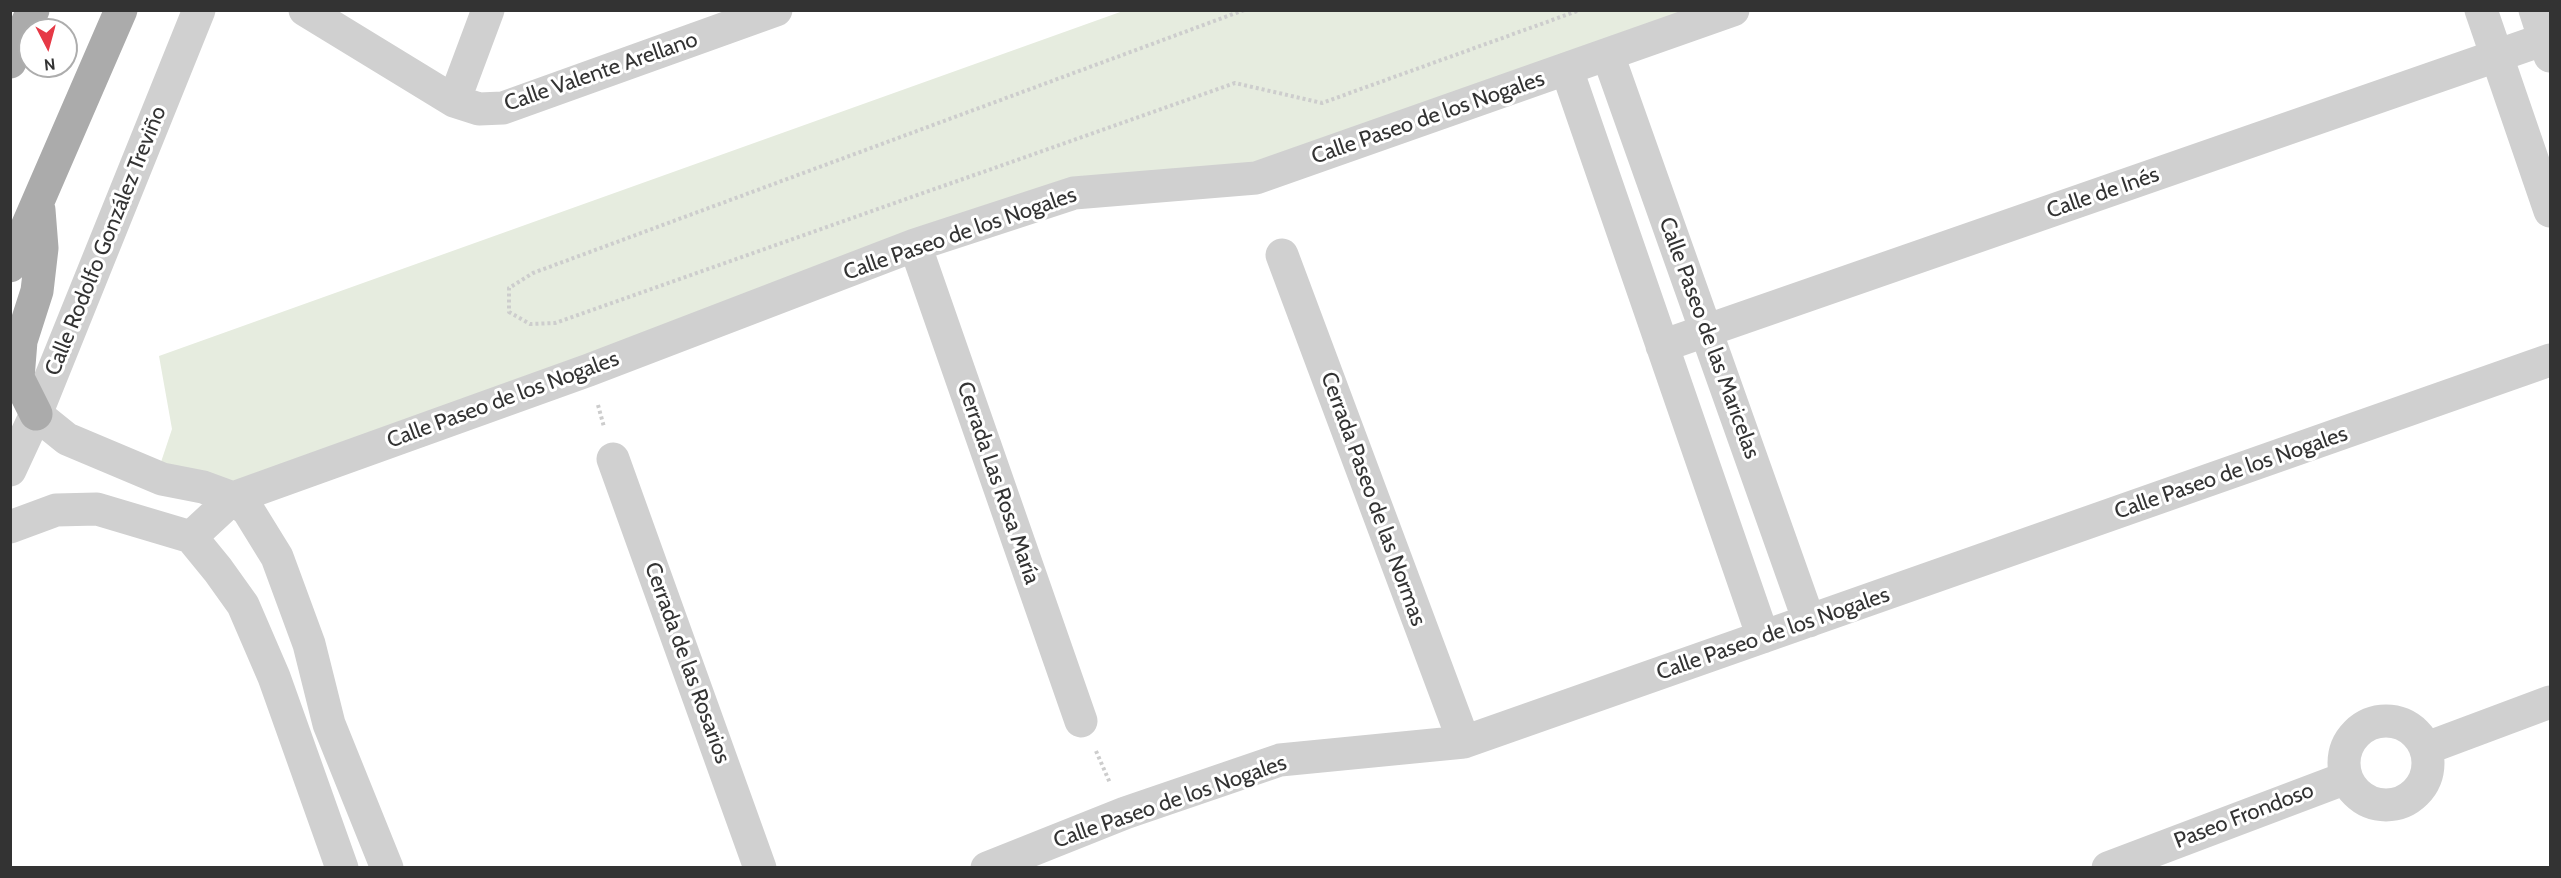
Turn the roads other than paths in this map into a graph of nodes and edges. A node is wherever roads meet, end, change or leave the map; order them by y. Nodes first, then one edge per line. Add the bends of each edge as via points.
1 (33, 10) edge
2 (121, 10) edge
3 (199, 10) edge
4 (305, 10) edge
5 (488, 10) edge
6 (776, 10) edge
7 (1733, 10) edge
8 (2481, 10) edge
9 (2543, 35) edge
10 (1608, 55) junction
11 (2497, 56) junction
12 (10, 62) edge
13 (1567, 70) junction
14 (454, 101) junction
15 (38, 202) junction
16 (2550, 211) edge
17 (915, 245) junction
18 (1282, 255) dead end
19 (10, 266) edge
20 (1706, 331) junction
21 (1662, 346) junction
22 (2550, 360) edge
23 (36, 414) junction
24 (613, 459) road end
25 (10, 470) edge
26 (232, 498) junction
27 (10, 526) edge
28 (191, 537) junction
29 (1809, 621) junction
30 (1763, 637) junction
31 (2550, 702) edge
32 (1082, 721) road end
33 (1464, 742) junction
34 (2427, 748) junction
35 (2346, 778) junction
36 (342, 867) edge
37 (387, 867) edge
38 (760, 867) edge
39 (987, 867) edge
40 (2108, 867) edge

1 - 12 main road
2 - 15 main road
3 - 23 street, Calle Rodolfo González Treviño
4 - 14 street, Calle Valente Arellano
5 - 14 street
6 - 14 street, Calle Valente Arellano via 503,108 479,109
7 - 10 street, Calle Paseo de los Nogales
8 - 11 street
9 - 11 street, Calle de Inés
10 - 13 street, Calle Paseo de los Nogales
10 - 20 street, Calle Paseo de las Maricelas
11 - 16 street
11 - 20 street, Calle de Inés
13 - 17 street, Calle Paseo de los Nogales via 1256,178 1074,193
13 - 21 street, Calle Paseo de las Maricelas
15 - 19 main road
15 - 23 main road via 41,258 37,291 21,341 18,378
17 - 26 street, Calle Paseo de los Nogales via 589,370
17 - 32 street, Cerrada Las Rosa María
18 - 33 street, Cerrada Paseo de las Normas
20 - 21 street, Calle de Inés
20 - 29 street, Calle Paseo de las Maricelas
21 - 30 street, Calle Paseo de las Maricelas
22 - 29 street, Calle Paseo de los Nogales
23 - 25 street, Calle Rodolfo González Treviño
23 - 26 street via 67,439 162,479 203,487
24 - 38 street, Cerrada de las Rosarios
26 - 28 street
26 - 37 street via 248,510 277,557 309,644 330,724
27 - 28 street via 56,510 97,510
28 - 36 street via 243,606 274,677
29 - 30 street, Calle Paseo de los Nogales
30 - 33 street, Calle Paseo de los Nogales
31 - 34 street
33 - 39 street, Calle Paseo de los Nogales via 1280,760 1125,813
34 - 35 street via 2418,734 2404,724 2388,720 2372,723 2357,732 2348,745 2344,761
34 - 35 street via 2429,765 2425,781 2415,795 2401,803 2385,806 2368,802
35 - 40 street, Paseo Frondoso

